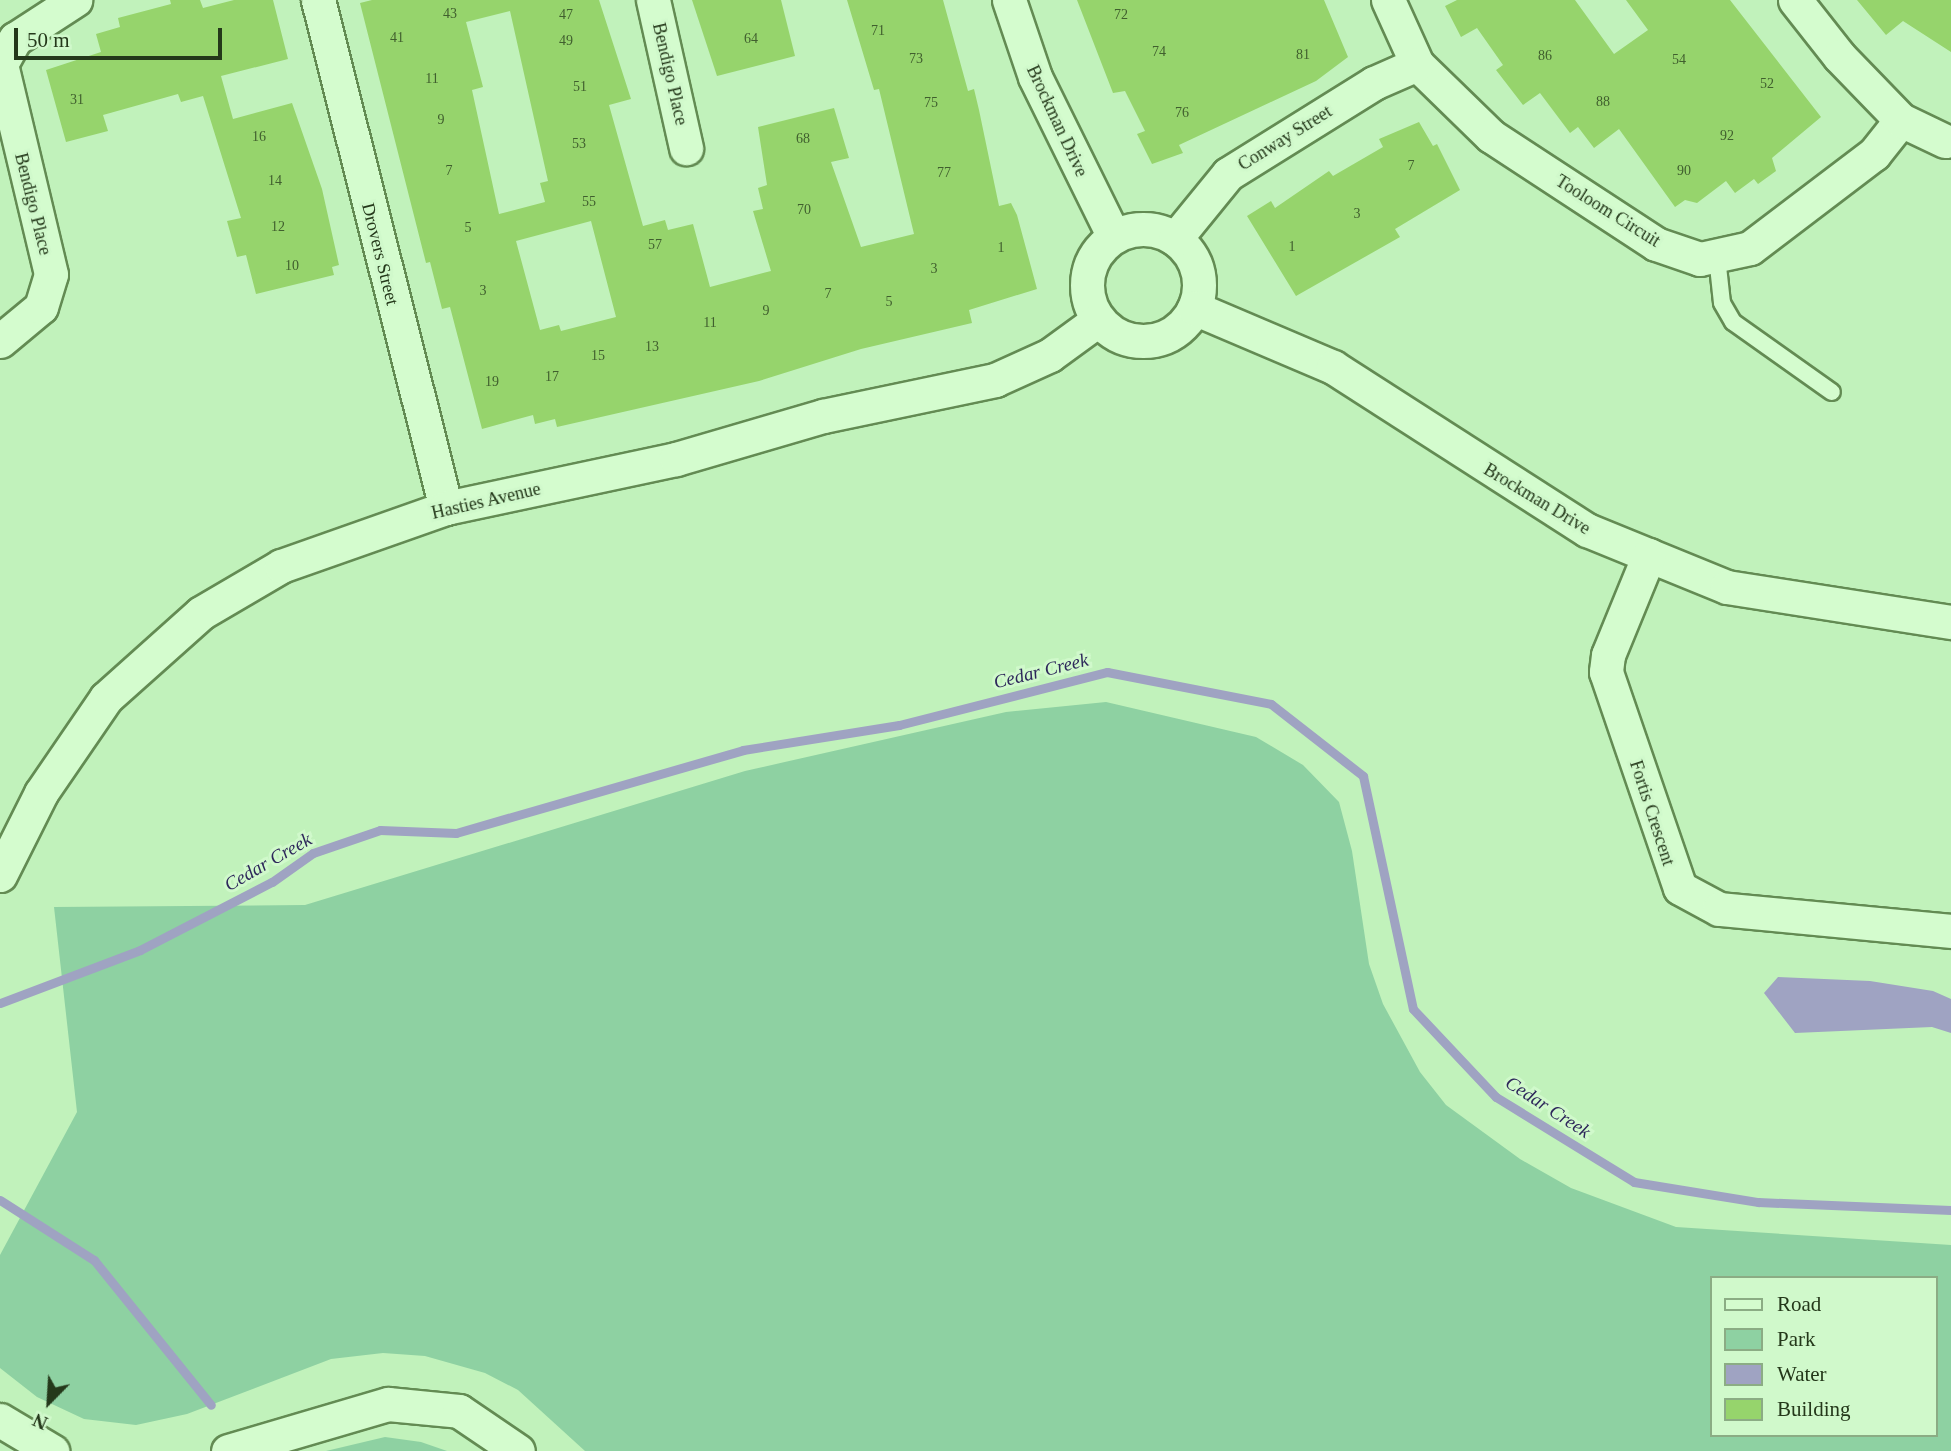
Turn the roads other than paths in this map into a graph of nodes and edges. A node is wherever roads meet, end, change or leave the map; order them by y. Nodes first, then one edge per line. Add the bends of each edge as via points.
1 (75, 0) edge
2 (318, 0) edge
3 (653, 0) edge
4 (1009, 0) edge
5 (1388, 0) edge
6 (1795, 0) edge
7 (1417, 64) junction
8 (1901, 120) junction
9 (1945, 141) dead end
10 (686, 148) dead end
11 (1114, 237) junction
12 (1175, 239) junction
13 (1717, 257) junction
14 (1194, 308) junction
15 (1098, 320) junction
16 (0, 341) edge
17 (1832, 392) dead end
18 (446, 508) junction
19 (1649, 555) junction
20 (1951, 622) edge
21 (8, 834) edge
22 (0, 875) edge
23 (1951, 931) edge
24 (0, 1420) edge
25 (52, 1451) edge
26 (228, 1451) edge
27 (518, 1451) edge

1 - 16 street, Bendigo Place via 15,39 1,64 51,274 41,307
2 - 18 street, Drovers Street
3 - 10 street, Bendigo Place
4 - 11 street, Brockman Drive via 1035,77
5 - 7 street, Tooloom Circuit
6 - 8 street via 1839,56
7 - 12 street, Conway Street via 1374,83 1228,174
7 - 13 street, Tooloom Circuit via 1491,136 1656,244 1700,259
8 - 9 street
8 - 13 street, Tooloom Circuit via 1874,154 1750,248
11 - 12 street via 1144,229
11 - 15 street via 1090,266 1087,285
12 - 14 street via 1196,270
13 - 17 lane via 1723,303 1733,322
14 - 15 street via 1168,335 1150,341 1131,340
14 - 19 street, Brockman Drive via 1333,367 1538,504
15 - 18 street, Hasties Avenue via 1050,355 995,380 823,416 676,459
18 - 21 street, Hasties Avenue via 281,566 201,613 156,648 91,716
19 - 20 street, Brockman Drive via 1759,595
19 - 23 street, Fortis Crescent via 1608,655 1606,672 1680,888 1719,909
21 - 22 street, Hasties Avenue
24 - 25 street
26 - 27 street via 388,1404 459,1411

